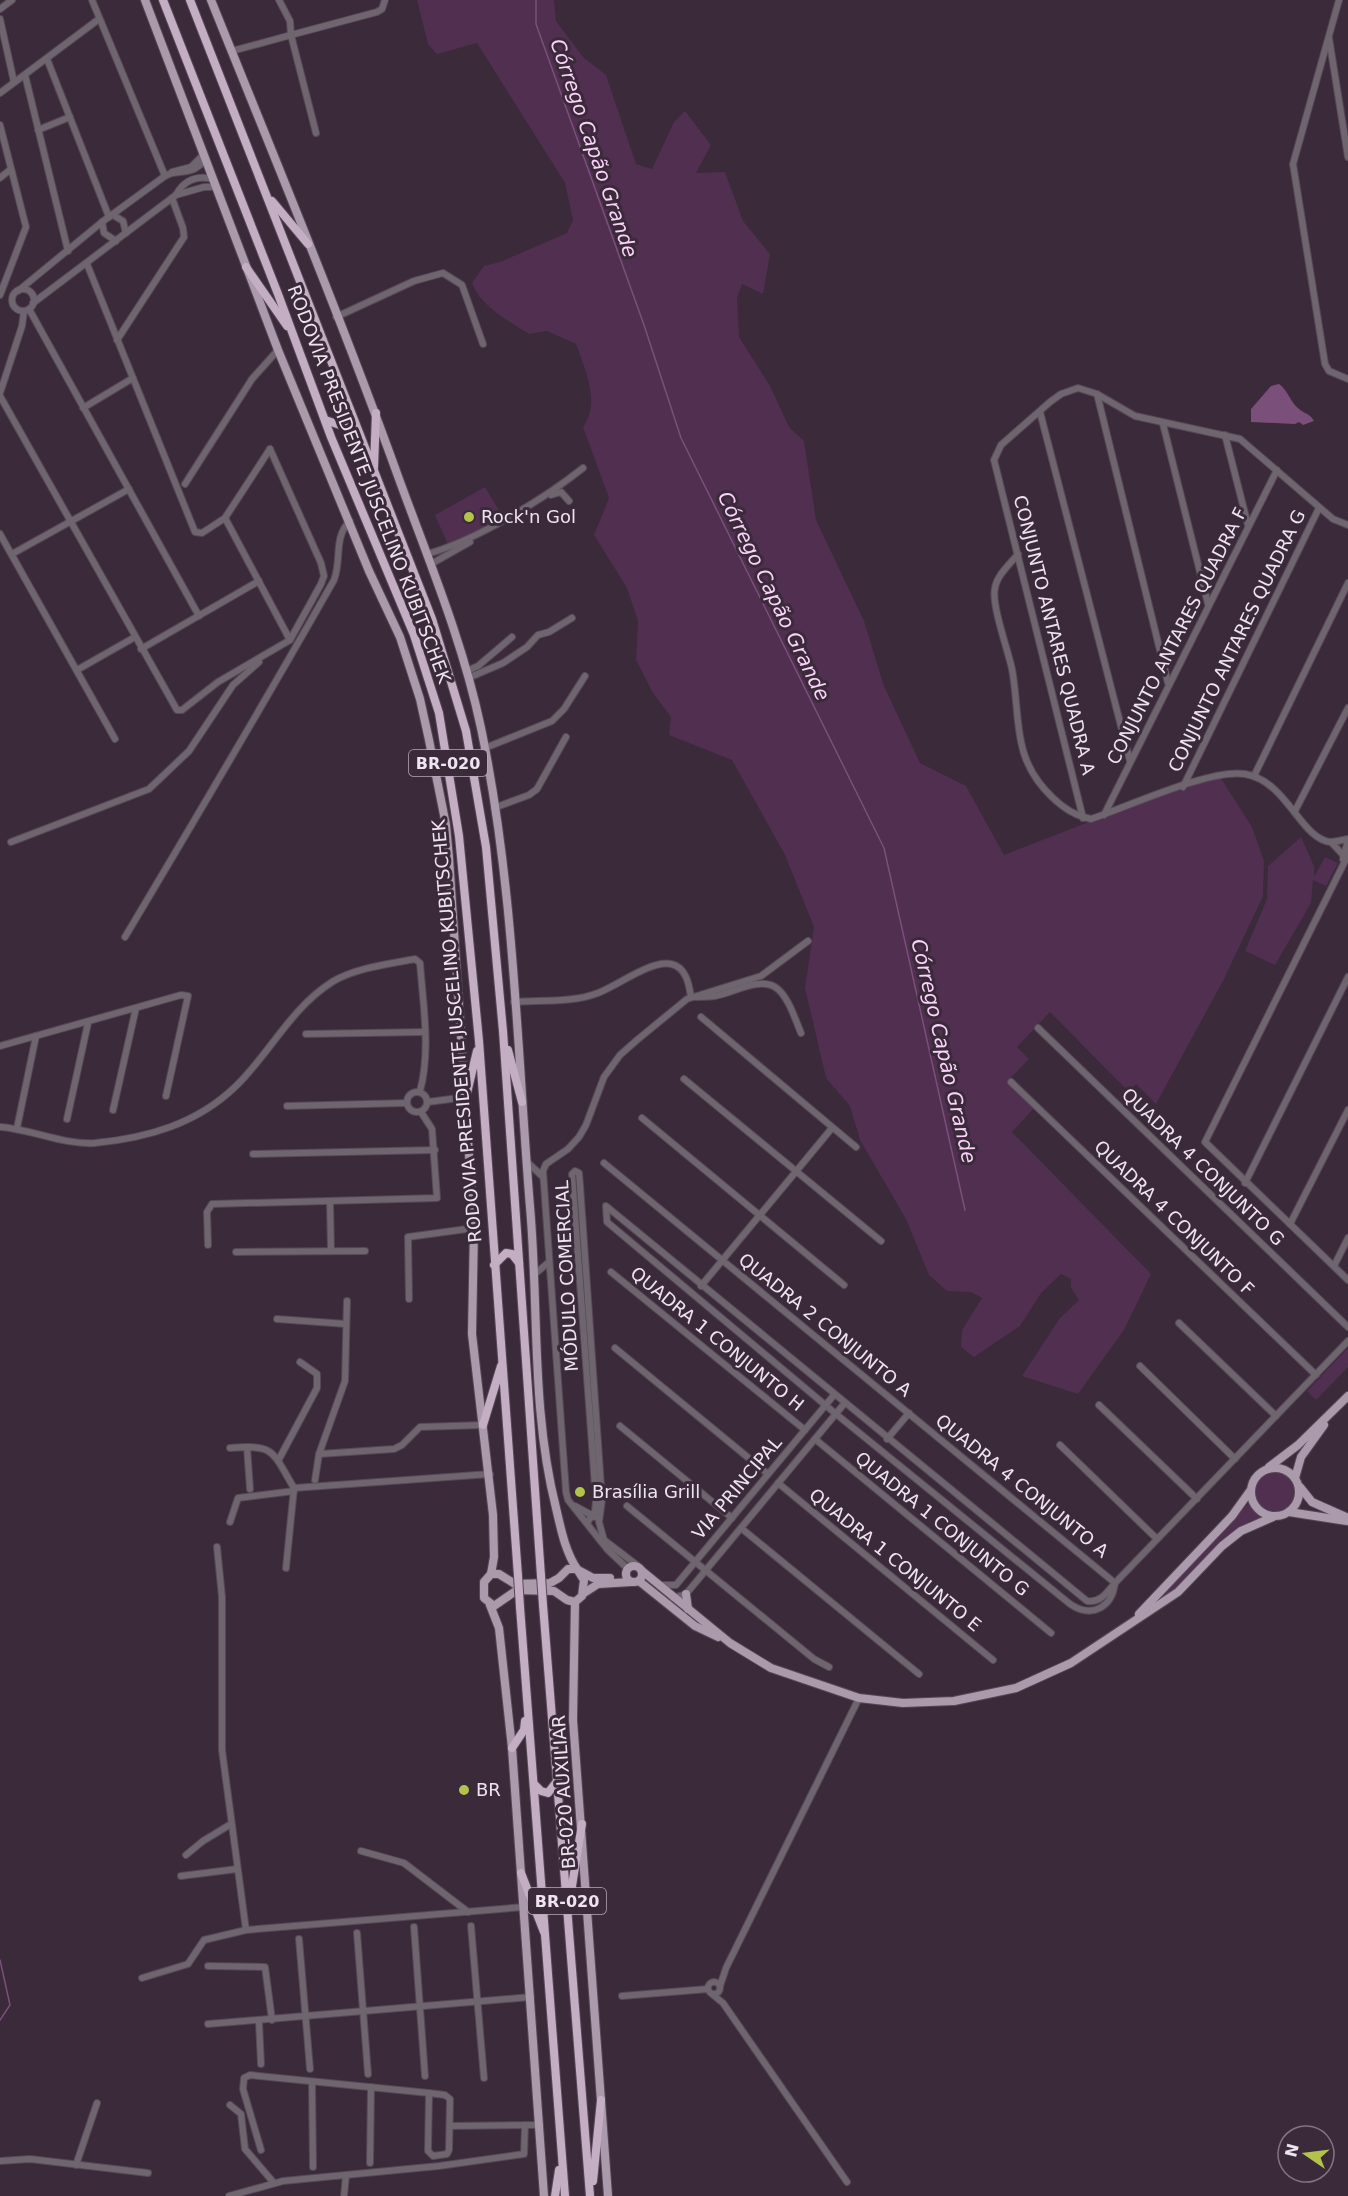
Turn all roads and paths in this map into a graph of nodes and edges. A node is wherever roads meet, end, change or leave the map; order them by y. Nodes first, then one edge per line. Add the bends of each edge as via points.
1 (12, 0) edge
2 (92, 0) edge
3 (145, 0) edge
4 (163, 0) edge
5 (190, 0) edge
6 (211, 0) edge
7 (279, 0) edge
8 (385, 0) edge
9 (1339, 0) edge
10 (0, 9) edge
11 (0, 19) edge
12 (99, 19) junction
13 (291, 35) junction
14 (1328, 35) junction
15 (231, 51) junction
16 (47, 59) junction
17 (25, 75) junction
18 (14, 82) junction
19 (0, 91) edge
20 (70, 117) junction
21 (0, 125) edge
22 (38, 130) junction
23 (316, 133) dead end
24 (205, 156) junction
25 (1348, 157) edge
26 (11, 169) junction
27 (185, 173) junction
28 (167, 175) junction
29 (0, 178) edge
30 (191, 180) junction
31 (215, 183) junction
32 (184, 184) junction
33 (267, 195) junction
34 (174, 196) junction
35 (111, 216) junction
36 (102, 222) junction
37 (126, 233) junction
38 (116, 241) junction
39 (308, 244) junction
40 (68, 251) junction
41 (87, 264) junction
42 (246, 267) junction
43 (16, 293) junction
44 (0, 294) edge
45 (13, 304) junction
46 (29, 307) junction
47 (336, 317) junction
48 (294, 336) junction
49 (117, 340) junction
50 (483, 344) dead end
51 (278, 350) junction
52 (133, 378) junction
53 (1348, 379) edge
54 (0, 394) edge
55 (1097, 394) junction
56 (83, 408) junction
57 (350, 410) junction
58 (1040, 412) junction
59 (376, 413) junction
60 (325, 420) junction
61 (1162, 424) junction
62 (1225, 435) junction
63 (584, 468) dead end
64 (1277, 470) junction
65 (374, 473) junction
66 (185, 484) dead end
67 (129, 489) junction
68 (569, 501) dead end
69 (1319, 508) junction
70 (225, 518) junction
71 (350, 521) junction
72 (70, 522) junction
73 (1248, 525) junction
74 (1348, 525) edge
75 (0, 534) edge
76 (12, 554) junction
77 (428, 554) junction
78 (1018, 554) junction
79 (431, 564) junction
80 (259, 581) junction
81 (1348, 583) edge
82 (1208, 605) junction
83 (199, 616) junction
84 (572, 618) dead end
85 (135, 637) junction
86 (512, 637) dead end
87 (290, 640) junction
88 (141, 649) junction
89 (270, 652) junction
90 (77, 670) junction
91 (468, 674) junction
92 (585, 676) dead end
93 (1168, 683) junction
94 (1348, 708) edge
95 (566, 737) dead end
96 (115, 739) dead end
97 (485, 748) junction
98 (1130, 761) junction
99 (1254, 776) junction
100 (1183, 787) junction
101 (494, 808) junction
102 (1296, 811) junction
103 (1104, 815) junction
104 (1083, 818) junction
105 (1348, 839) edge
106 (11, 842) dead end
107 (1331, 842) junction
108 (1346, 856) edge
109 (125, 936) dead end
110 (808, 941) dead end
111 (1348, 977) edge
112 (691, 997) junction
113 (514, 1002) junction
114 (136, 1008) junction
115 (701, 1017) dead end
116 (88, 1023) junction
117 (1038, 1029) dead end
118 (503, 1031) junction
119 (424, 1032) junction
120 (801, 1033) dead end
121 (306, 1035) dead end
122 (36, 1036) junction
123 (479, 1041) junction
124 (0, 1046) edge
125 (684, 1078) dead end
126 (1011, 1082) dead end
127 (420, 1091) junction
128 (166, 1096) dead end
129 (466, 1097) junction
130 (428, 1102) junction
131 (522, 1102) junction
132 (407, 1103) junction
133 (287, 1106) dead end
134 (113, 1110) dead end
135 (1348, 1110) edge
136 (421, 1112) junction
137 (642, 1118) dead end
138 (67, 1119) dead end
139 (0, 1127) edge
140 (17, 1128) junction
141 (832, 1128) junction
142 (856, 1147) dead end
143 (435, 1150) junction
144 (253, 1154) dead end
145 (526, 1161) junction
146 (604, 1163) dead end
147 (796, 1171) junction
148 (542, 1176) junction
149 (1245, 1182) junction
150 (576, 1185) dead end
151 (330, 1202) junction
152 (759, 1216) junction
153 (1290, 1224) junction
154 (474, 1228) junction
155 (1348, 1238) edge
156 (881, 1240) dead end
157 (208, 1245) dead end
158 (331, 1251) junction
159 (365, 1251) dead end
160 (236, 1252) dead end
161 (723, 1260) junction
162 (549, 1262) junction
163 (519, 1264) junction
164 (494, 1265) junction
165 (1334, 1266) junction
166 (611, 1272) dead end
167 (536, 1273) junction
168 (687, 1274) junction
169 (1348, 1280) edge
170 (679, 1284) junction
171 (844, 1285) dead end
172 (701, 1286) junction
173 (409, 1299) dead end
174 (347, 1301) dead end
175 (277, 1319) dead end
176 (1179, 1323) dead end
177 (346, 1324) junction
178 (1348, 1327) edge
179 (1348, 1341) edge
180 (615, 1348) dead end
181 (777, 1349) junction
182 (769, 1358) junction
183 (503, 1360) junction
184 (300, 1362) dead end
185 (1140, 1366) dead end
186 (1316, 1375) junction
187 (834, 1395) junction
188 (1348, 1396) edge
189 (1342, 1402) junction
190 (844, 1404) junction
191 (825, 1405) junction
192 (1099, 1405) dead end
193 (909, 1413) junction
194 (818, 1414) junction
195 (836, 1414) junction
196 (1276, 1416) junction
197 (829, 1422) junction
198 (483, 1425) junction
199 (620, 1426) dead end
200 (805, 1430) junction
201 (815, 1439) junction
202 (887, 1439) junction
203 (1060, 1445) dead end
204 (247, 1447) junction
205 (230, 1448) dead end
206 (899, 1448) junction
207 (319, 1454) junction
208 (890, 1458) junction
209 (1235, 1459) junction
210 (278, 1461) junction
211 (776, 1465) junction
212 (1266, 1469) junction
213 (786, 1473) junction
214 (490, 1474) junction
215 (768, 1474) junction
216 (315, 1480) dead end
217 (1296, 1481) junction
218 (778, 1483) junction
219 (250, 1490) dead end
220 (294, 1490) junction
221 (1250, 1491) junction
222 (1197, 1499) junction
223 (599, 1500) junction
224 (747, 1500) junction
225 (572, 1504) junction
226 (627, 1506) dead end
227 (757, 1508) junction
228 (1289, 1512) junction
229 (592, 1515) junction
230 (1273, 1517) junction
231 (732, 1518) junction
232 (1348, 1520) edge
233 (230, 1522) dead end
234 (599, 1522) junction
235 (589, 1525) junction
236 (741, 1528) junction
237 (1157, 1539) junction
238 (217, 1547) dead end
239 (695, 1563) junction
240 (1040, 1564) junction
241 (286, 1568) dead end
242 (640, 1568) junction
243 (578, 1570) junction
244 (705, 1571) junction
245 (491, 1574) junction
246 (1032, 1574) junction
247 (631, 1577) junction
248 (1115, 1583) junction
249 (658, 1585) junction
250 (584, 1593) junction
251 (686, 1594) junction
252 (674, 1598) junction
253 (664, 1599) junction
254 (575, 1602) junction
255 (490, 1605) junction
256 (687, 1609) junction
257 (1130, 1624) junction
258 (1050, 1633) dead end
259 (730, 1643) junction
260 (993, 1660) dead end
261 (829, 1667) dead end
262 (919, 1674) dead end
263 (859, 1698) junction
264 (528, 1706) junction
265 (512, 1748) junction
266 (558, 1779) junction
267 (535, 1785) junction
268 (231, 1824) junction
269 (582, 1824) junction
270 (361, 1851) dead end
271 (186, 1855) dead end
272 (237, 1869) junction
273 (521, 1873) junction
274 (181, 1876) dead end
275 (524, 1907) junction
276 (468, 1912) junction
277 (568, 1913) junction
278 (471, 1926) dead end
279 (414, 1927) dead end
280 (246, 1930) junction
281 (357, 1933) dead end
282 (299, 1939) dead end
283 (547, 1939) junction
284 (208, 1966) dead end
285 (726, 1968) junction
286 (142, 1978) dead end
287 (712, 1982) junction
288 (720, 1988) junction
289 (710, 1992) junction
290 (622, 1996) dead end
291 (531, 1997) junction
292 (479, 2003) junction
293 (723, 2003) junction
294 (419, 2008) junction
295 (364, 2013) junction
296 (305, 2017) junction
297 (272, 2020) junction
298 (259, 2022) junction
299 (208, 2024) dead end
300 (261, 2064) dead end
301 (310, 2069) dead end
302 (368, 2074) dead end
303 (425, 2076) dead end
304 (484, 2078) dead end
305 (312, 2082) junction
306 (371, 2087) junction
307 (429, 2093) junction
308 (601, 2100) junction
309 (97, 2103) dead end
310 (230, 2105) dead end
311 (525, 2125) junction
312 (540, 2125) junction
313 (450, 2126) junction
314 (261, 2151) dead end
315 (561, 2155) junction
316 (0, 2161) edge
317 (370, 2163) dead end
318 (76, 2166) junction
319 (313, 2167) dead end
320 (148, 2173) dead end
321 (346, 2175) junction
322 (847, 2182) dead end
323 (274, 2183) junction
324 (230, 2196) edge
325 (344, 2196) edge
326 (544, 2196) edge
327 (555, 2196) edge
328 (565, 2196) edge
329 (590, 2196) edge
330 (608, 2196) edge

1 - 10 street
2 - 12 street
3 - 24 main road
4 - 48 highway, RODOVIA PRESIDENTE JUSCELINO KUBITSCHEK / BR-020
5 - 33 highway, RODOVIA PRESIDENTE JUSCELINO KUBITSCHEK / BR-020
6 - 15 main road
7 - 13 street via 290,21
8 - 13 street via 377,12
9 - 14 street
11 - 18 street
12 - 16 street
12 - 28 street
13 - 15 street
13 - 23 street
14 - 25 street
14 - 53 street via 1293,164 1325,364 1329,371
15 - 39 main road
16 - 17 street
16 - 20 street
17 - 18 street
17 - 22 street
18 - 19 street
20 - 22 street
20 - 35 street
21 - 26 street
22 - 40 street
24 - 27 street via 198,168
24 - 28 street via 191,167
24 - 31 main road
26 - 29 street
26 - 44 street via 26,231
27 - 28 street
27 - 30 street
27 - 32 street
28 - 35 street
30 - 31 street via 202,177
30 - 32 street
31 - 34 street
31 - 42 main road
32 - 34 street
33 - 39 highway
33 - 57 highway, RODOVIA PRESIDENTE JUSCELINO KUBITSCHEK / BR-020
34 - 37 street
34 - 49 street via 184,237
35 - 36 street
35 - 37 street via 123,221
36 - 38 street via 104,233
36 - 40 street
37 - 38 street
38 - 41 street
39 - 47 main road
40 - 43 street
41 - 46 street
41 - 49 street
42 - 48 highway
42 - 51 main road
43 - 44 street
43 - 45 street
43 - 46 street via 29,291
44 - 45 street
45 - 46 street
46 - 54 street
46 - 56 street
47 - 50 street via 414,281 443,273 462,285
47 - 59 main road
48 - 60 highway, RODOVIA PRESIDENTE JUSCELINO KUBITSCHEK / BR-020
49 - 52 street
51 - 66 street via 252,379
51 - 71 main road
52 - 56 street
52 - 70 street via 194,529 202,533
54 - 72 street
55 - 58 street via 1071,389
55 - 61 street via 1135,416
55 - 93 street
56 - 67 street
57 - 60 highway via 340,425
57 - 65 highway, RODOVIA PRESIDENTE JUSCELINO KUBITSCHEK / BR-020
58 - 78 street, CONJUNTO ANTARES QUADRA A via 1001,445 994,460
58 - 98 street
59 - 65 highway
59 - 77 main road
60 - 123 highway, RODOVIA PRESIDENTE JUSCELINO KUBITSCHEK / BR-020 via 414,635 439,713 459,836
61 - 62 street
61 - 82 street
62 - 64 street via 1245,442
62 - 73 street
63 - 77 street via 458,545
64 - 69 street
64 - 73 street, CONJUNTO ANTARES QUADRA F
65 - 118 highway, RODOVIA PRESIDENTE JUSCELINO KUBITSCHEK / BR-020 via 442,644 466,731 486,847
67 - 72 street
67 - 83 street
68 - 79 street via 561,492 553,494
69 - 74 street
69 - 100 street, CONJUNTO ANTARES QUADRA G
70 - 80 street
70 - 87 street via 270,449 324,576
71 - 109 street via 341,532 334,580
71 - 129 main road via 400,637 429,740 448,847
72 - 76 street
72 - 85 street
73 - 82 street, CONJUNTO ANTARES QUADRA F
75 - 76 street
76 - 90 street
77 - 79 main road
78 - 104 street, CONJUNTO ANTARES QUADRA A
78 - 104 street via 998,580 994,595 1012,669 1022,752 1040,785 1068,811
79 - 91 main road
80 - 83 street
80 - 87 street
81 - 99 street
82 - 93 street, CONJUNTO ANTARES QUADRA F
83 - 88 street
84 - 91 street via 538,635 503,663
85 - 88 street
85 - 90 street
86 - 91 street
87 - 89 street
88 - 89 street via 174,707 182,710 218,682
89 - 106 street via 233,685 189,751 149,789
90 - 96 street
91 - 97 main road
92 - 97 street via 552,721
93 - 98 street, CONJUNTO ANTARES QUADRA F
94 - 102 street
95 - 101 street via 537,789
97 - 101 main road
98 - 103 street, CONJUNTO ANTARES QUADRA F
99 - 100 street via 1227,773
99 - 102 street via 1280,793
100 - 103 street
101 - 113 main road
102 - 107 street via 1312,833
103 - 104 street
105 - 107 street
105 - 108 street
107 - 108 street
108 - 149 street via 1206,1138 1206,1143
110 - 112 street via 761,976
111 - 149 street
112 - 113 street via 680,968 669,963 596,994
112 - 120 street via 716,996 768,984 783,995
112 - 148 street via 620,1055 604,1077 586,1125 568,1149 546,1164
113 - 131 main road
114 - 116 street
114 - 128 street via 188,996
114 - 134 street
115 - 141 street
116 - 122 street
116 - 138 street
117 - 178 street, QUADRA 4 CONJUNTO G
118 - 131 highway
118 - 163 highway, RODOVIA PRESIDENTE JUSCELINO KUBITSCHEK / BR-020
119 - 121 street
119 - 127 street via 426,1070
119 - 140 street via 420,963 416,959 331,982 288,1020 236,1085 200,1115 156,1132 93,1143
122 - 124 street
122 - 140 street
123 - 129 highway
123 - 164 highway, RODOVIA PRESIDENTE JUSCELINO KUBITSCHEK / BR-020
125 - 147 street
126 - 186 street, QUADRA 4 CONJUNTO F
127 - 130 street
127 - 132 street via 408,1096
129 - 130 street
129 - 154 main road
130 - 136 street
131 - 145 main road
132 - 133 street
132 - 136 street via 415,1112
135 - 153 street
136 - 143 street via 432,1129
137 - 152 street
139 - 140 street
141 - 142 street
141 - 147 street
143 - 144 street
143 - 151 street via 437,1198
145 - 148 street, MÓDULO COMERCIAL
145 - 167 main road
146 - 161 street, QUADRA 2 CONJUNTO A
147 - 152 street
147 - 156 street
148 - 162 street, MÓDULO COMERCIAL
149 - 153 street
150 - 223 street, MÓDULO COMERCIAL
151 - 157 street via 212,1204 207,1212
151 - 158 street
152 - 161 street
152 - 171 street
153 - 165 street
154 - 173 street via 408,1237
154 - 198 main road via 472,1334
155 - 165 street
158 - 159 street
158 - 160 street
161 - 172 street
161 - 193 street, QUADRA 2 CONJUNTO A
162 - 167 street, MÓDULO COMERCIAL
162 - 225 street, MÓDULO COMERCIAL via 566,1492
163 - 164 highway via 512,1254 506,1253
163 - 266 highway, RODOVIA PRESIDENTE JUSCELINO KUBITSCHEK / BR-020, bridge
164 - 183 highway, RODOVIA PRESIDENTE JUSCELINO KUBITSCHEK / BR-020
165 - 169 street
166 - 200 street, QUADRA 1 CONJUNTO H
167 - 243 main road via 535,1351 541,1427 559,1520 569,1558
168 - 170 street
168 - 170 street via 606,1206 607,1222
168 - 172 street
170 - 182 street
172 - 181 street
174 - 177 street
175 - 177 street
176 - 196 street
177 - 207 street via 345,1380
179 - 186 street
180 - 215 street
181 - 182 street
181 - 187 street
182 - 191 street
183 - 198 highway
183 - 264 highway, RODOVIA PRESIDENTE JUSCELINO KUBITSCHEK / BR-020, bridge
184 - 210 street via 317,1374 317,1388
185 - 209 street
186 - 196 street
187 - 190 street
187 - 191 street, VIA PRINCIPAL
188 - 189 main road
189 - 212 main road via 1298,1445
189 - 217 main road via 1306,1447
190 - 195 street, VIA PRINCIPAL
190 - 202 street
191 - 194 street, VIA PRINCIPAL
191 - 195 street
192 - 222 street
193 - 202 street
193 - 248 street, QUADRA 4 CONJUNTO A
194 - 197 street via 825,1415
194 - 200 street, VIA PRINCIPAL
195 - 197 street, VIA PRINCIPAL
195 - 208 street
196 - 209 street
197 - 201 street, VIA PRINCIPAL
198 - 207 street via 420,1427 394,1449
198 - 214 main road
199 - 231 street
200 - 211 street, VIA PRINCIPAL
201 - 213 street, VIA PRINCIPAL
201 - 258 street, QUADRA 1 CONJUNTO G
202 - 206 street
203 - 237 street
204 - 205 street
204 - 210 street via 262,1446
204 - 219 street
206 - 208 street
206 - 240 street
207 - 216 street
208 - 246 street
209 - 222 street
210 - 220 street
211 - 213 street
211 - 215 street, VIA PRINCIPAL
212 - 217 main road via 1282,1469
212 - 221 main road via 1255,1478
213 - 218 street, VIA PRINCIPAL
214 - 220 street
214 - 245 main road via 494,1557
215 - 224 street, VIA PRINCIPAL
217 - 228 main road via 1297,1503
217 - 232 main road via 1312,1502
218 - 227 street, VIA PRINCIPAL
218 - 260 street, QUADRA 1 CONJUNTO E
220 - 233 street via 238,1498
220 - 241 street
221 - 230 main road via 1254,1506
221 - 257 main road via 1232,1516
222 - 237 street
223 - 229 street, MÓDULO COMERCIAL
223 - 234 street, MÓDULO COMERCIAL
224 - 227 street
224 - 231 street, VIA PRINCIPAL
225 - 229 street
225 - 235 street, MÓDULO COMERCIAL
226 - 239 street
227 - 236 street, VIA PRINCIPAL
228 - 230 main road
228 - 232 main road
229 - 234 street
229 - 235 street, MÓDULO COMERCIAL
230 - 257 main road via 1230,1540 1178,1592
231 - 239 street, VIA PRINCIPAL
234 - 235 street
234 - 242 street via 604,1540
235 - 247 street, MÓDULO COMERCIAL
236 - 244 street, VIA PRINCIPAL
236 - 262 street
237 - 248 street
238 - 268 street via 222,1597 222,1750
239 - 244 street
239 - 249 street, VIA PRINCIPAL via 676,1585
240 - 246 street
240 - 248 street via 1087,1601 1100,1599
242 - 247 main road
242 - 247 main road via 642,1577
242 - 249 main road
243 - 245 main road via 568,1569 550,1583 515,1584
243 - 247 main road via 597,1578
243 - 250 main road via 584,1580
244 - 251 street, VIA PRINCIPAL
244 - 261 street
245 - 255 main road via 483,1586 484,1598
246 - 248 street via 1074,1607 1087,1612 1106,1606
247 - 250 main road via 598,1584
247 - 253 main road
249 - 252 main road
250 - 254 main road
251 - 252 street
251 - 256 main road
252 - 253 main road
252 - 256 main road
253 - 259 main road via 694,1626
254 - 255 main road via 554,1591 517,1590 499,1605
254 - 269 main road, BR-020 AUXILIAR via 573,1720
255 - 265 main road via 499,1628
256 - 259 main road
257 - 263 main road via 1071,1663 1016,1688 954,1701 903,1703
259 - 263 main road via 771,1668
263 - 285 street
264 - 265 highway via 524,1730
264 - 267 highway, BR-020
265 - 273 main road
266 - 267 highway via 548,1793
266 - 277 highway, BR-020
267 - 283 highway, BR-020
268 - 271 street
268 - 272 street
269 - 277 highway
269 - 308 main road, BR-020 AUXILIAR
270 - 276 street via 404,1863
272 - 274 street
272 - 280 street
273 - 275 main road
273 - 283 highway
275 - 276 street
275 - 291 main road
276 - 280 street
277 - 329 highway, BR-020
278 - 292 street
279 - 294 street
280 - 286 street via 204,1940 188,1964
281 - 295 street
282 - 296 street
283 - 315 highway, BR-020
284 - 297 street via 265,1967
285 - 287 street
285 - 288 street
287 - 288 street
287 - 289 street
288 - 289 street
288 - 293 street
289 - 290 street
289 - 293 street
291 - 292 street
291 - 312 main road
292 - 294 street
292 - 304 street
293 - 322 street
294 - 295 street
294 - 303 street
295 - 296 street
295 - 302 street
296 - 297 street
296 - 301 street
297 - 298 street
298 - 299 street
298 - 300 street
305 - 306 street
305 - 314 street via 255,2075 244,2078 243,2089
305 - 319 street
306 - 307 street
306 - 317 street
307 - 313 street via 448,2096
307 - 313 street via 430,2154 447,2154
308 - 329 highway
308 - 330 main road, BR-020 AUXILIAR
309 - 318 street
310 - 323 street via 240,2114 245,2149
311 - 312 street
311 - 313 street
311 - 321 street via 524,2154
312 - 326 main road
315 - 327 highway
315 - 328 highway, BR-020
316 - 318 street via 30,2159
318 - 320 street
321 - 323 street
321 - 325 street
323 - 324 street

